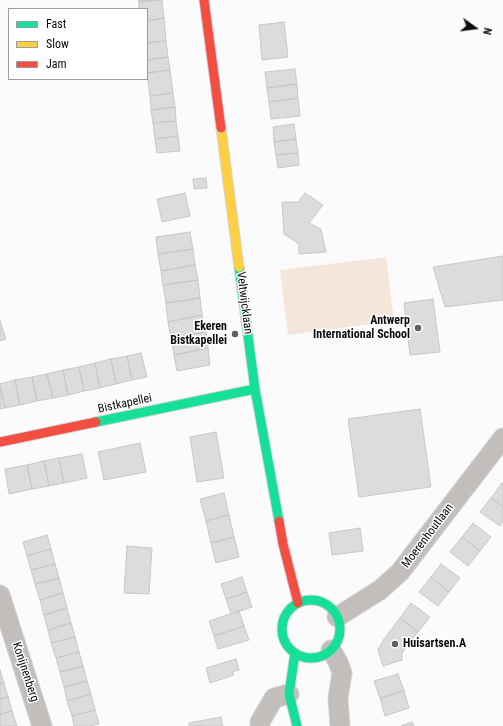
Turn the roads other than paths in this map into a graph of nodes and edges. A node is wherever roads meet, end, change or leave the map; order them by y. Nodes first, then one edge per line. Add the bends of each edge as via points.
1 (204, 0) edge
2 (255, 389) junction
3 (503, 438) edge
4 (0, 442) edge
5 (0, 595) edge
6 (298, 603) junction
7 (338, 617) junction
8 (331, 650) junction
9 (295, 653) junction
10 (295, 698) junction
11 (42, 726) edge
12 (260, 726) edge
13 (297, 726) edge
14 (340, 726) edge

1 - 2 street, Veltwijcklaan
2 - 4 street, Bistkapellei
2 - 6 street, Veltwijcklaan via 283,544
3 - 7 street, Moerenhoutlaan via 400,572 380,590
5 - 11 street, Konijnenberg
6 - 7 street via 310,600 323,603
6 - 9 street via 284,619 282,630 285,642
7 - 8 street via 340,631
8 - 9 street via 312,662
8 - 14 street via 342,674 338,698
9 - 10 street
10 - 12 street via 274,698
10 - 13 street
10 - 13 street

